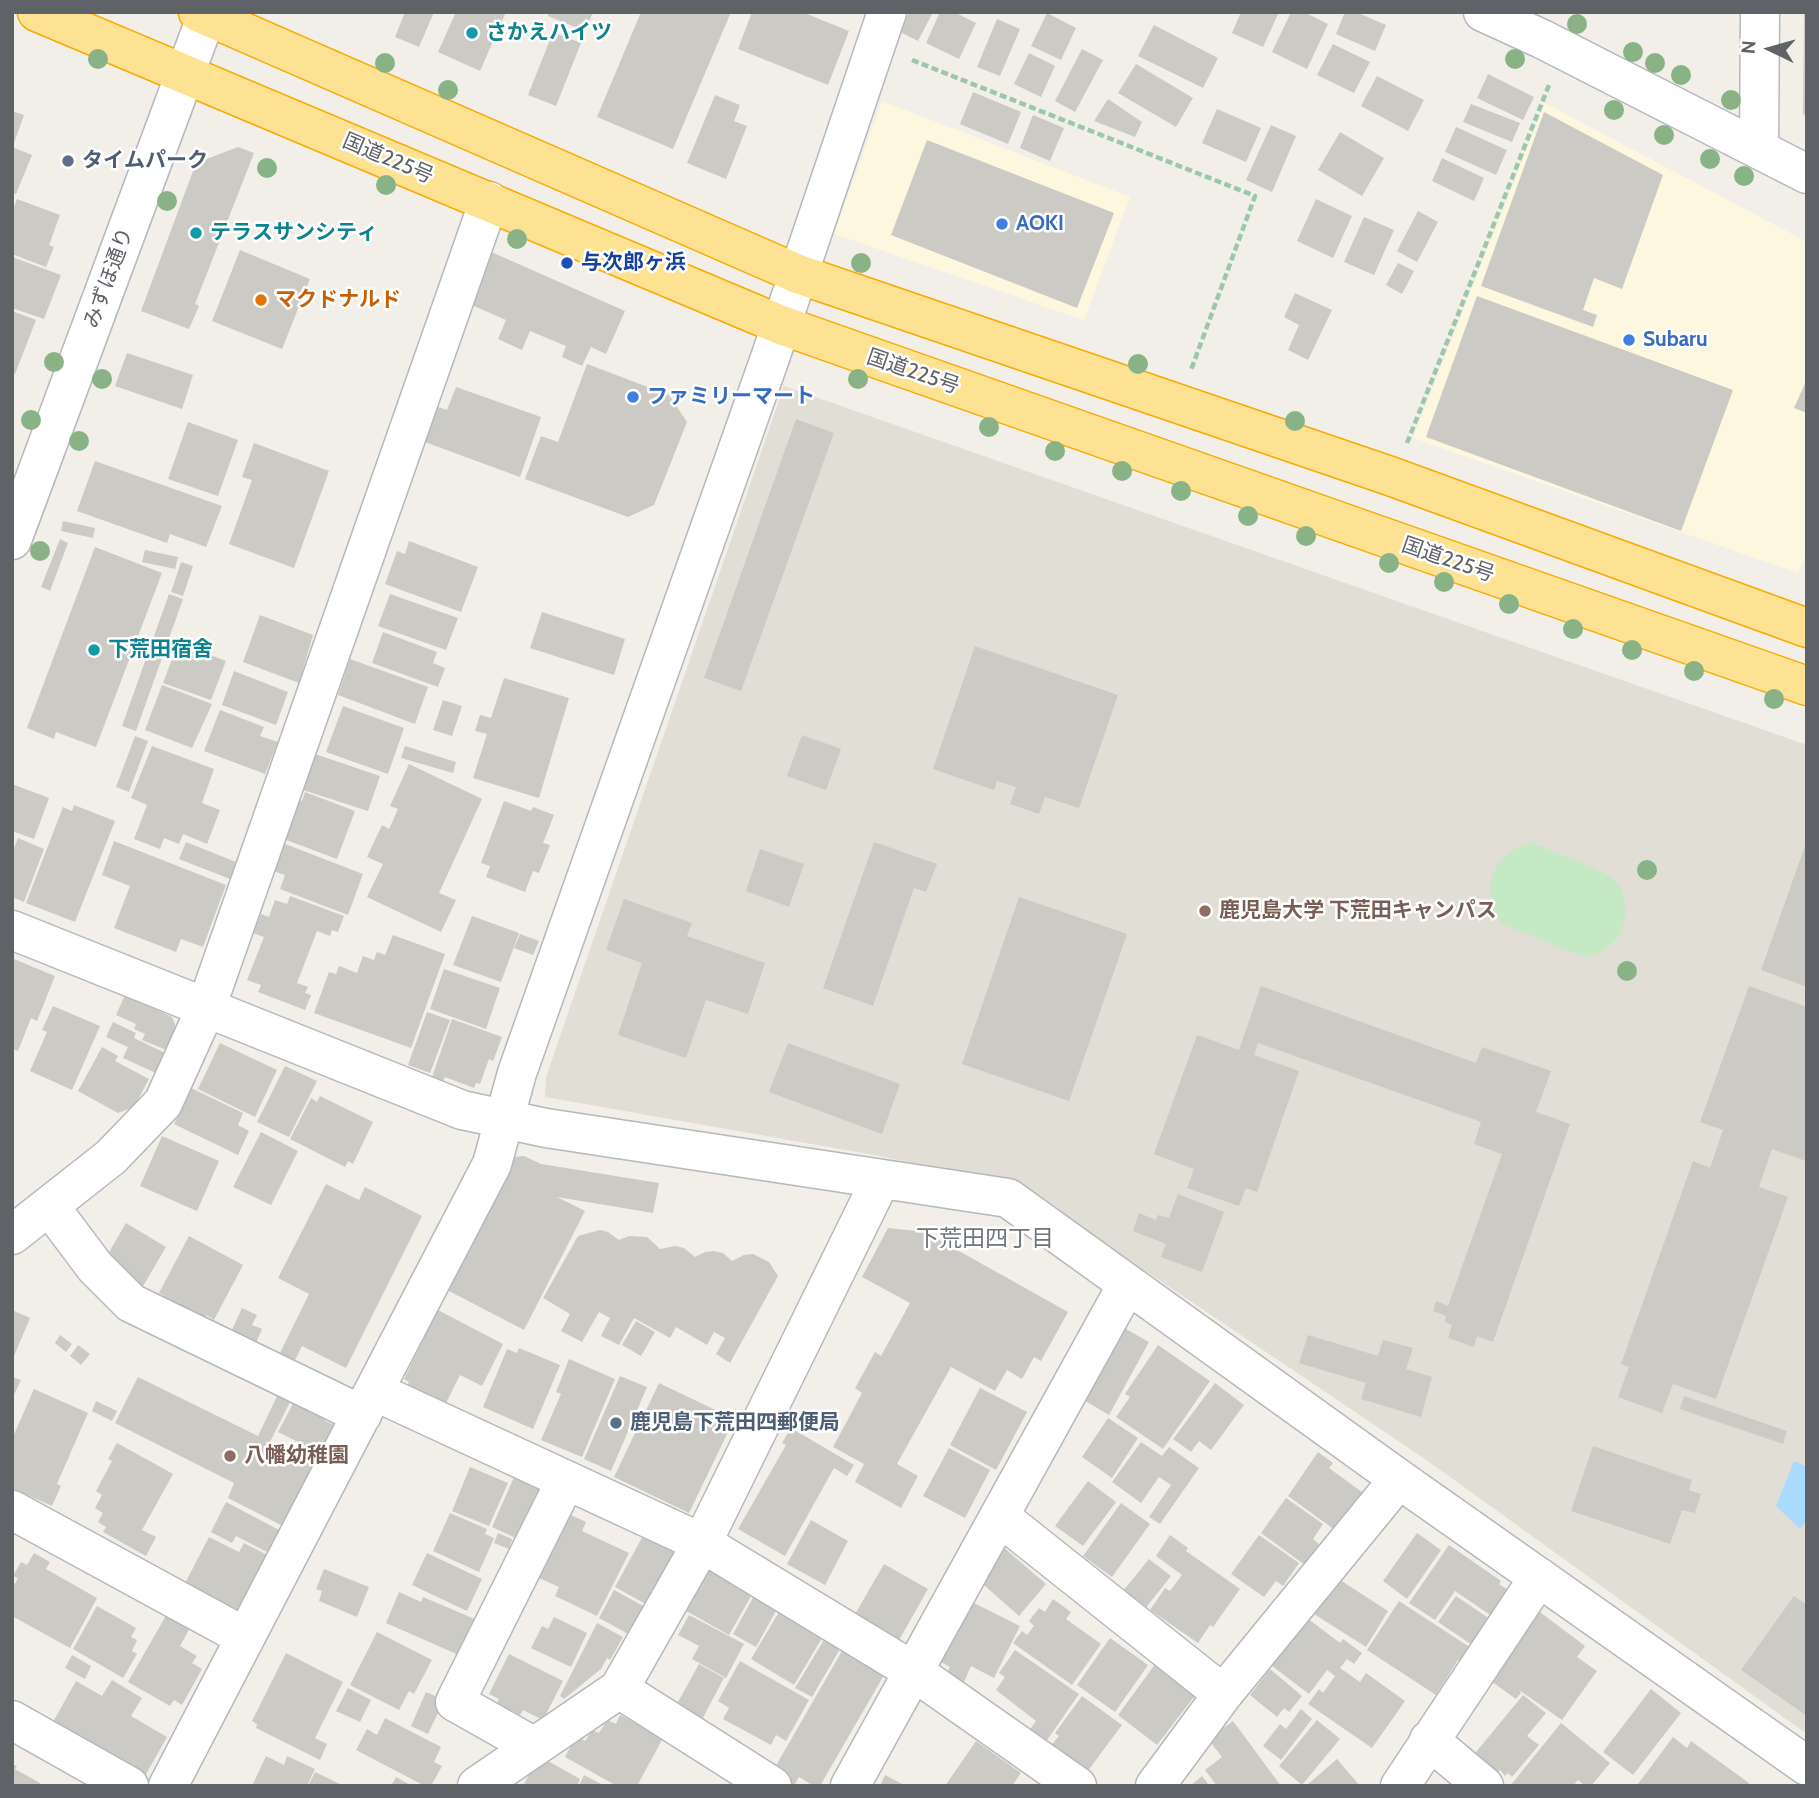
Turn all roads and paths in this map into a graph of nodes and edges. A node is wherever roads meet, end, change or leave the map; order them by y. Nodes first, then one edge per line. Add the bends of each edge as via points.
1 (37, 12) edge
2 (1483, 12) edge
3 (1760, 12) edge
4 (204, 13) edge
5 (881, 29) edge
6 (186, 75) junction
7 (1549, 85) dead end
8 (1759, 148) junction
9 (1807, 174) edge
10 (489, 201) junction
11 (798, 274) junction
12 (781, 326) junction
13 (1191, 372) dead end
14 (1405, 447) dead end
15 (12, 540) edge
16 (1807, 628) edge
17 (1807, 686) edge
18 (12, 930) edge
19 (206, 1008) junction
20 (505, 1119) junction
21 (881, 1179) junction
22 (50, 1207) junction
23 (12, 1235) edge
24 (1127, 1285) junction
25 (368, 1403) junction
26 (1399, 1479) junction
27 (566, 1480) junction
28 (12, 1510) edge
29 (999, 1516) junction
30 (702, 1543) junction
31 (1539, 1577) junction
32 (245, 1637) junction
33 (913, 1671) junction
34 (619, 1689) junction
35 (1223, 1695) junction
36 (12, 1720) edge
37 (1429, 1740) junction
38 (533, 1746) junction
39 (1807, 1766) edge
40 (129, 1786) edge
41 (168, 1786) edge
42 (477, 1786) edge
43 (772, 1786) edge
44 (850, 1786) edge
45 (1077, 1786) edge
46 (1155, 1786) edge
47 (1400, 1786) edge
48 (1484, 1786) edge

1 - 6 highway, 国道225号
2 - 8 street
3 - 8 street
4 - 6 street, みずほ通り
4 - 11 highway
5 - 11 street
5 - 13 path via 1255,196
6 - 10 highway, 国道225号
6 - 15 street, みずほ通り
7 - 14 path
8 - 9 street
10 - 12 highway, 国道225号
10 - 19 street
11 - 12 street
11 - 16 highway via 1390,476
12 - 17 highway, 国道225号
12 - 20 street via 522,1059
18 - 19 street
19 - 20 street via 462,1110
19 - 22 street via 163,1103 111,1157
20 - 21 street
20 - 25 street via 492,1164
21 - 24 street via 1008,1198
21 - 30 street
22 - 23 street
22 - 25 street via 95,1267 131,1303
24 - 26 street
24 - 29 street
25 - 27 street
25 - 32 street
26 - 31 street
26 - 35 street
27 - 30 street
27 - 38 street via 456,1702
28 - 32 street
29 - 33 street
29 - 35 street
30 - 33 street
30 - 34 street
31 - 37 street
31 - 39 street
32 - 41 street
33 - 44 street
33 - 45 street
34 - 38 street
34 - 43 street
35 - 46 street
36 - 40 street
37 - 47 street
37 - 48 street
38 - 42 street

